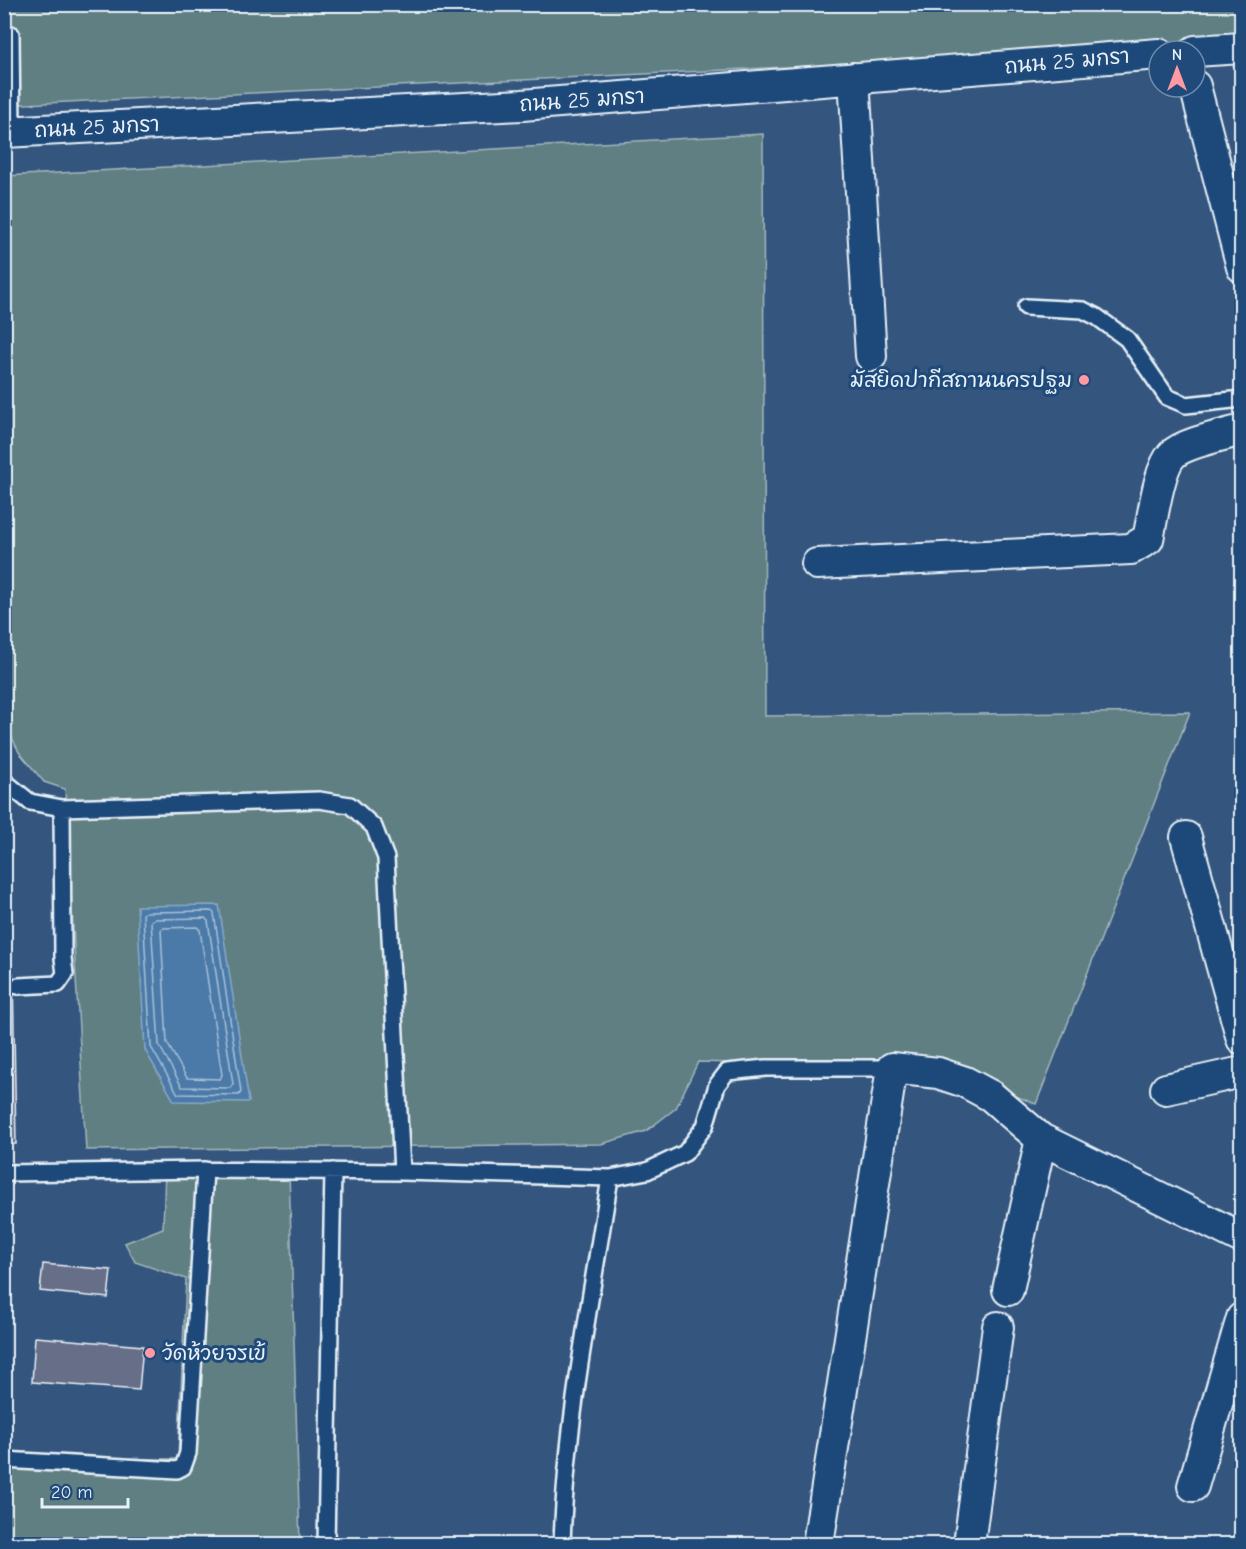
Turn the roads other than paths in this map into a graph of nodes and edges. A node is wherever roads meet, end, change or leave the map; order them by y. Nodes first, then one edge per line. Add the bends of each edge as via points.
1 (11, 34) dead end
2 (1242, 48) edge
3 (1207, 50) edge
4 (1147, 55) edge
5 (854, 78) junction
6 (1198, 99) edge
7 (8, 132) edge
8 (1242, 267) edge
9 (1026, 308) dead end
10 (871, 356) dead end
11 (1242, 399) edge
12 (1242, 430) edge
13 (817, 564) dead end
14 (4, 781) edge
15 (62, 808) junction
16 (1186, 837) dead end
17 (18, 986) dead end
18 (1242, 1039) edge
19 (892, 1068) junction
20 (1242, 1072) edge
21 (1166, 1089) dead end
22 (1041, 1139) junction
23 (205, 1170) junction
24 (333, 1172) junction
25 (402, 1172) junction
26 (4, 1173) edge
27 (610, 1178) junction
28 (1242, 1238) edge
29 (1008, 1290) dead end
30 (1242, 1318) edge
31 (999, 1328) dead end
32 (4, 1460) edge
33 (1193, 1486) dead end
34 (326, 1545) edge
35 (562, 1545) edge
36 (818, 1545) edge
37 (969, 1545) edge

1 - 7 lane
2 - 3 street
4 - 5 street, ถนน 25 มกรา
5 - 7 street, ถนน 25 มกรา via 522,105
5 - 10 street
6 - 8 street
9 - 11 lane via 1083,310 1097,317 1127,339 1167,397 1186,405
12 - 13 street via 1172,454 1163,470 1148,539 1131,549
14 - 15 lane via 30,802
15 - 17 lane via 65,974 58,984
15 - 25 lane via 319,800 350,805 374,827 386,858
16 - 18 street
19 - 22 street via 938,1073 964,1082 991,1096
19 - 27 lane via 766,1068 727,1072 717,1085 705,1126 685,1153 647,1171
19 - 36 street
20 - 21 street
22 - 28 street
22 - 29 street
23 - 24 lane
23 - 26 lane
23 - 32 lane via 188,1453 183,1467 177,1470
24 - 25 lane
24 - 34 lane
25 - 27 lane
27 - 35 lane via 578,1379
30 - 33 street
31 - 37 street

